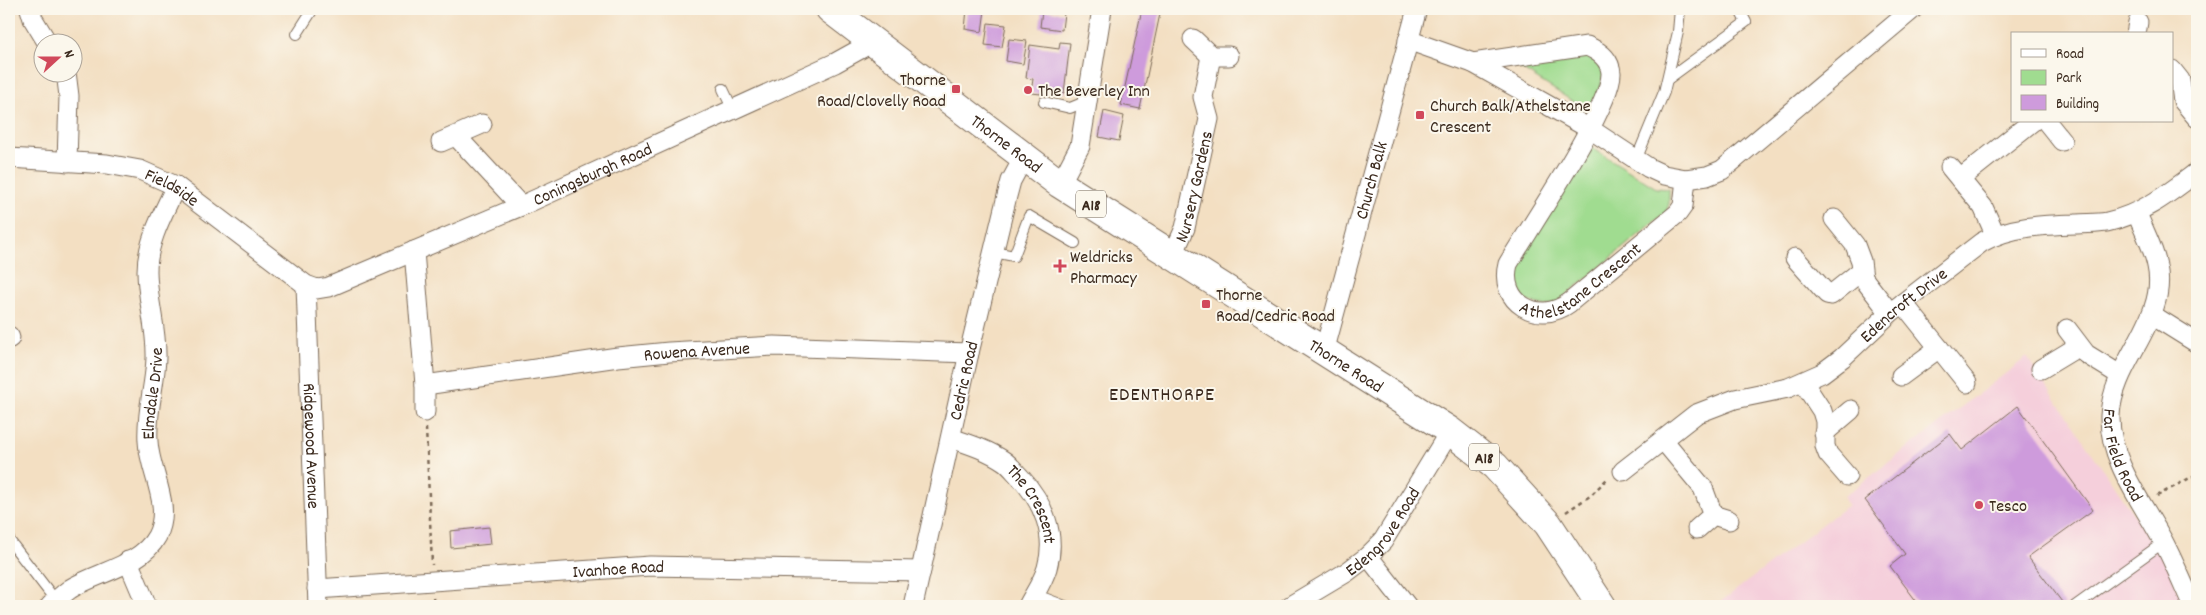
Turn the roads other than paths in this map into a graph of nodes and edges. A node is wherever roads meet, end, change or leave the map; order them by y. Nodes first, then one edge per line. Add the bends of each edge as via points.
1 (30, 9) edge
2 (313, 9) edge
3 (830, 9) edge
4 (1102, 9) edge
5 (1416, 9) edge
6 (1680, 9) edge
7 (1740, 9) edge
8 (1913, 9) edge
9 (41, 32) edge
10 (297, 34) dead end
11 (870, 39) junction
12 (1193, 39) dead end
13 (1408, 40) junction
14 (1473, 63) junction
15 (2174, 72) edge
16 (1668, 79) junction
17 (67, 82) edge
18 (723, 89) dead end
19 (1087, 100) junction
20 (1044, 102) dead end
21 (733, 110) junction
22 (2197, 118) edge
23 (2032, 122) edge
24 (2047, 122) edge
25 (482, 124) dead end
26 (1590, 128) junction
27 (2062, 141) dead end
28 (1024, 157) junction
29 (9, 158) edge
30 (1636, 160) junction
31 (67, 162) junction
32 (2197, 172) edge
33 (1686, 179) junction
34 (1060, 184) junction
35 (176, 186) junction
36 (521, 206) junction
37 (2136, 213) junction
38 (1834, 219) dead end
39 (1995, 234) junction
40 (1075, 244) dead end
41 (414, 251) junction
42 (994, 252) junction
43 (1173, 255) junction
44 (1795, 258) dead end
45 (1861, 271) junction
46 (306, 285) junction
47 (1896, 308) junction
48 (2152, 315) junction
49 (2067, 330) dead end
50 (2197, 343) edge
51 (2079, 346) junction
52 (1939, 348) junction
53 (1324, 352) junction
54 (969, 353) junction
55 (2041, 369) dead end
56 (2120, 375) junction
57 (1901, 376) dead end
58 (1803, 382) junction
59 (1967, 383) dead end
60 (425, 385) junction
61 (1851, 410) dead end
62 (425, 412) road end
63 (1450, 431) junction
64 (1824, 433) junction
65 (951, 438) junction
66 (1664, 441) junction
67 (1623, 470) road end
68 (1847, 476) dead end
69 (1697, 529) dead end
70 (9, 540) edge
71 (2164, 542) junction
72 (1368, 556) junction
73 (128, 561) junction
74 (921, 571) junction
75 (317, 597) edge
76 (1031, 600) edge
77 (53, 604) edge
78 (147, 606) edge
79 (913, 606) edge
80 (1065, 606) edge
81 (1290, 606) edge
82 (1407, 606) edge
83 (1602, 606) edge
84 (2075, 606) edge
85 (2194, 606) edge

1 - 9 street
2 - 10 lane
3 - 11 main road, Thorne Road / A18
4 - 19 street
5 - 13 street, Church Balk
6 - 16 lane
7 - 16 lane via 1746,22
8 - 33 street, Athelstane Crescent via 1722,170
11 - 21 street, Coningsburgh Road via 864,47 835,63
11 - 28 main road, Thorne Road / A18
12 - 43 street, Nursery Gardens via 1220,56 1203,97 1209,119 1185,228
13 - 14 street, Athelstane Crescent
13 - 53 street, Church Balk
14 - 26 street, Athelstane Crescent
14 - 26 street, Athelstane Crescent via 1577,46 1594,49 1606,59 1611,72
15 - 22 street via 2180,80 2183,101
16 - 30 lane
17 - 31 street
18 - 21 lane
19 - 20 lane via 1070,108
19 - 34 street via 1080,146
21 - 36 street, Coningsburgh Road
23 - 39 street via 1955,173 1982,207
24 - 27 street
25 - 36 street via 449,139
26 - 30 street, Athelstane Crescent
26 - 33 street, Athelstane Crescent via 1508,264 1509,291 1523,308 1547,313 1569,303 1678,213 1684,200
28 - 34 main road, Thorne Road / A18
28 - 42 street, Cedric Road via 1011,182
29 - 31 street, Fieldside
30 - 33 street, Athelstane Crescent via 1664,175
31 - 35 street, Fieldside via 140,170
32 - 37 street, Edencroft Drive
34 - 43 main road, Thorne Road / A18
35 - 46 street, Fieldside
35 - 73 street, Elmdale Drive via 151,242 147,271 156,355 148,408 148,440 150,463 160,489 161,523 146,549
36 - 41 street, Coningsburgh Road
37 - 39 street, Edencroft Drive via 2106,222 2046,225
37 - 48 street, Far Field Road via 2157,266 2157,292
38 - 45 street via 1854,244 1861,261
39 - 47 street, Edencroft Drive
40 - 42 lane via 1030,216 1014,256
41 - 46 street, Coningsburgh Road via 329,287 317,289
41 - 60 street
42 - 54 street, Cedric Road
43 - 53 main road, Thorne Road / A18
44 - 45 street via 1831,295
45 - 47 street via 1863,278
46 - 75 street, Ridgewood Avenue
47 - 52 street
47 - 58 street, Edencroft Drive via 1842,358
48 - 50 street
48 - 56 street, Far Field Road
49 - 51 street
51 - 55 street
51 - 56 street via 2097,363
52 - 57 street
52 - 59 street
53 - 63 main road, Thorne Road / A18
54 - 60 street, Rowena Avenue via 774,346 618,357
54 - 65 street, Cedric Road
56 - 71 street, Far Field Road via 2110,416 2112,432 2124,469
58 - 64 street via 1822,411
58 - 66 street, Edencroft Drive via 1715,405 1696,414
60 - 62 street
61 - 64 street
63 - 72 street, Edengrove Road via 1383,541
63 - 83 main road, Thorne Road / A18 via 1496,466 1548,524
64 - 68 street via 1828,454
65 - 74 street, Cedric Road
65 - 76 street, The Crescent via 1006,462 1043,508 1050,552 1047,569
66 - 67 street, Edencroft Drive
66 - 69 street via 1703,488 1721,517
70 - 77 lane
71 - 84 lane
71 - 85 street, Far Field Road
72 - 81 street, Edengrove Road
72 - 82 street
73 - 77 street, Elmdale Drive via 70,589
73 - 78 street
74 - 75 street, Ivanhoe Road via 650,566 432,581
74 - 79 street, Cedric Road
76 - 80 lane

